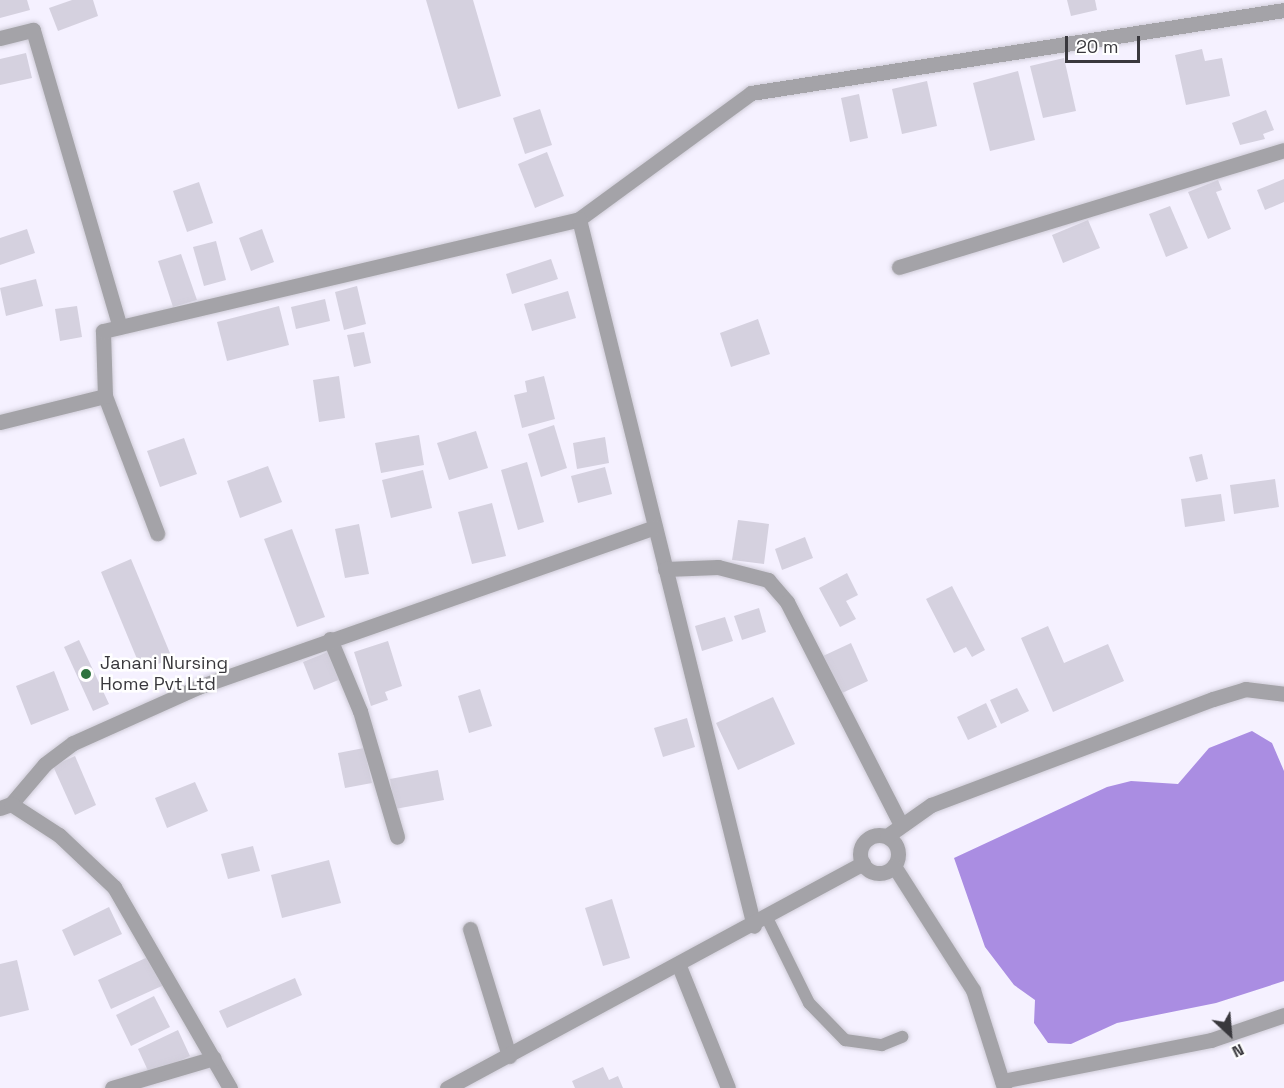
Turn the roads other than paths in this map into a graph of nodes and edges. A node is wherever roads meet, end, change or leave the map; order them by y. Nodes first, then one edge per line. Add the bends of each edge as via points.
1 (1284, 10) edge
2 (0, 38) edge
3 (1284, 150) edge
4 (579, 219) junction
5 (899, 267) dead end
6 (120, 327) junction
7 (105, 396) junction
8 (0, 422) edge
9 (655, 527) junction
10 (157, 533) dead end
11 (666, 569) junction
12 (330, 639) junction
13 (1284, 694) edge
14 (5, 806) edge
15 (900, 823) junction
16 (887, 836) junction
17 (397, 837) dead end
18 (862, 863) junction
19 (894, 866) junction
20 (760, 922) junction
21 (470, 929) dead end
22 (679, 966) junction
23 (1284, 1015) edge
24 (902, 1037) dead end
25 (509, 1056) junction
26 (214, 1058) junction
27 (1003, 1084) edge
28 (112, 1088) edge
29 (230, 1088) edge
30 (447, 1088) edge
31 (728, 1088) edge

1 - 4 street via 751,93
2 - 6 street via 33,30
3 - 5 street
4 - 6 street
4 - 9 street
6 - 7 street via 103,330
7 - 8 street
7 - 10 street
9 - 11 street
9 - 12 street
11 - 15 street via 718,567 768,580 787,602
11 - 20 street
12 - 14 street via 198,687 73,742 45,764
12 - 17 street via 360,711
13 - 15 street via 1245,689 1213,699 931,805
14 - 26 street via 59,835 114,887
15 - 16 street
16 - 18 street via 866,840
16 - 19 street via 898,848
18 - 19 street via 878,873
18 - 20 street
19 - 27 street via 968,980
20 - 22 street
20 - 24 lane via 809,1003 845,1040 882,1045
21 - 25 street
22 - 25 street
22 - 31 street
23 - 27 street via 1211,1040
25 - 30 street
26 - 28 street
26 - 29 street

